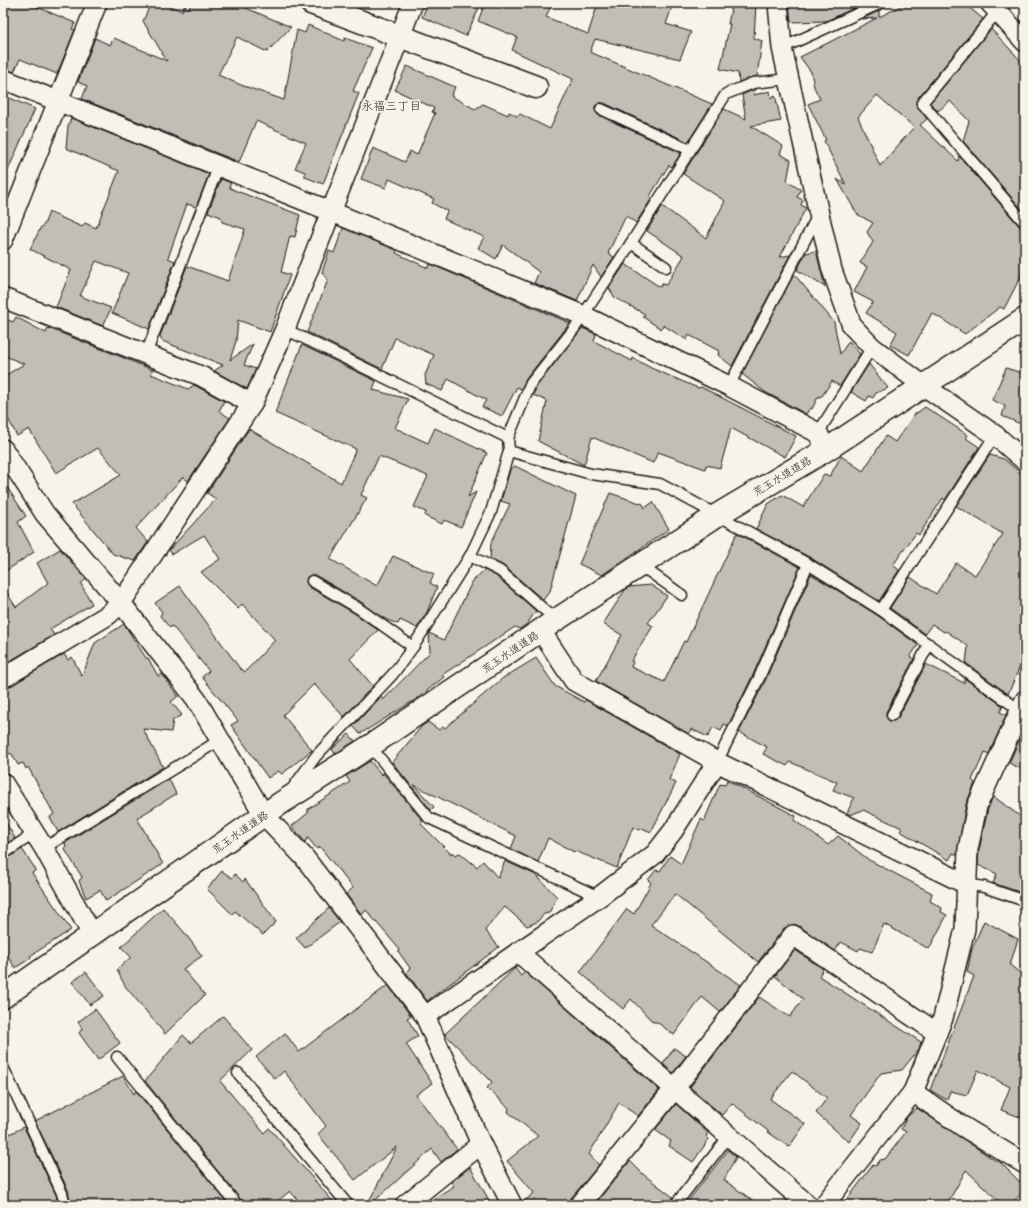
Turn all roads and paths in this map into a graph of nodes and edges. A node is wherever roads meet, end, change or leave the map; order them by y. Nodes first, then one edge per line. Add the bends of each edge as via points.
1 (97, 3) edge
2 (311, 3) edge
3 (413, 3) edge
4 (778, 3) edge
5 (881, 3) edge
6 (994, 8) edge
7 (400, 37) junction
8 (1025, 42) edge
9 (782, 48) junction
10 (3, 79) edge
11 (789, 79) junction
12 (536, 87) dead end
13 (58, 101) junction
14 (601, 109) dead end
15 (690, 150) junction
16 (219, 165) junction
17 (332, 212) junction
18 (818, 214) junction
19 (1025, 224) edge
20 (3, 240) edge
21 (631, 243) junction
22 (666, 267) dead end
23 (3, 298) edge
24 (582, 315) junction
25 (1025, 319) edge
26 (285, 330) junction
27 (872, 346) junction
28 (146, 354) junction
29 (729, 386) junction
30 (924, 386) junction
31 (252, 404) junction
32 (995, 435) junction
33 (508, 438) junction
34 (822, 441) junction
35 (3, 449) edge
36 (509, 450) junction
37 (1025, 461) edge
38 (719, 514) junction
39 (470, 556) junction
40 (808, 564) junction
41 (640, 565) junction
42 (312, 581) dead end
43 (682, 595) dead end
44 (120, 603) junction
45 (881, 610) junction
46 (548, 625) junction
47 (929, 644) junction
48 (413, 647) junction
49 (3, 678) edge
50 (1024, 708) edge
51 (892, 715) dead end
52 (220, 740) junction
53 (370, 746) junction
54 (717, 762) junction
55 (3, 783) edge
56 (273, 809) junction
57 (40, 841) junction
58 (3, 854) edge
59 (966, 884) junction
60 (599, 897) junction
61 (1025, 900) edge
62 (93, 936) junction
63 (518, 952) junction
64 (3, 997) edge
65 (425, 1016) junction
66 (936, 1034) junction
67 (118, 1057) dead end
68 (3, 1067) edge
69 (238, 1073) dead end
70 (675, 1088) junction
71 (913, 1092) junction
72 (729, 1136) junction
73 (481, 1144) junction
74 (1025, 1164) edge
75 (1025, 1199) edge
76 (65, 1205) edge
77 (237, 1205) edge
78 (348, 1205) edge
79 (405, 1205) edge
80 (512, 1205) edge
81 (580, 1205) edge
82 (675, 1205) edge
83 (808, 1205) edge
84 (824, 1205) edge
85 (1019, 1205) edge

1 - 13 street
2 - 7 main road
3 - 7 street
4 - 9 street
5 - 9 lane
6 - 8 street
6 - 19 lane via 922,103
7 - 12 main road
7 - 17 street
9 - 11 street
10 - 13 street
11 - 15 lane via 753,82 726,94
11 - 18 street
13 - 16 street
13 - 20 street
14 - 15 lane
15 - 21 lane
16 - 17 street
16 - 28 lane
17 - 24 street
17 - 26 street
18 - 27 street via 832,270 852,326
18 - 29 lane
21 - 22 lane
21 - 24 lane
23 - 28 street
24 - 29 street
24 - 33 lane via 531,383
25 - 30 main road, 荒玉水道道路
26 - 31 street
26 - 33 lane
27 - 30 street
27 - 34 lane
28 - 31 street via 201,376
29 - 34 street
30 - 32 street
30 - 34 main road, 荒玉水道道路
31 - 44 street
32 - 37 street
32 - 45 lane
33 - 36 lane
34 - 38 main road, 荒玉水道道路
35 - 44 street via 45,514
36 - 38 lane via 591,474 660,484
36 - 39 lane via 491,512
38 - 40 lane
38 - 41 main road, 荒玉水道道路
39 - 46 lane via 500,571
39 - 48 lane
40 - 45 lane
40 - 54 lane via 759,678
41 - 43 lane
41 - 46 main road, 荒玉水道道路
42 - 48 lane via 364,612
44 - 49 street via 108,616
44 - 52 street via 196,699
45 - 47 lane
46 - 53 main road, 荒玉水道道路
46 - 54 street via 574,681
47 - 50 lane
47 - 51 lane
48 - 56 lane via 393,674 316,756
50 - 59 street via 977,806 968,849
52 - 56 street
52 - 57 lane
53 - 56 main road, 荒玉水道道路
53 - 60 lane via 429,818
54 - 59 street
54 - 60 street via 673,831 655,854
55 - 57 street
56 - 62 main road, 荒玉水道道路
56 - 65 street via 304,857
57 - 58 lane
57 - 62 street
59 - 61 lane
59 - 66 street via 965,929 943,1018
60 - 63 street
62 - 64 main road, 荒玉水道道路
63 - 65 street
63 - 70 street
65 - 73 street
66 - 70 street via 793,935
66 - 71 street
67 - 77 lane
68 - 76 lane via 62,1193
69 - 78 lane
70 - 72 street
70 - 81 street
71 - 74 street via 962,1126
71 - 84 street
72 - 82 lane
72 - 83 street
73 - 79 street
73 - 80 street
75 - 85 path

